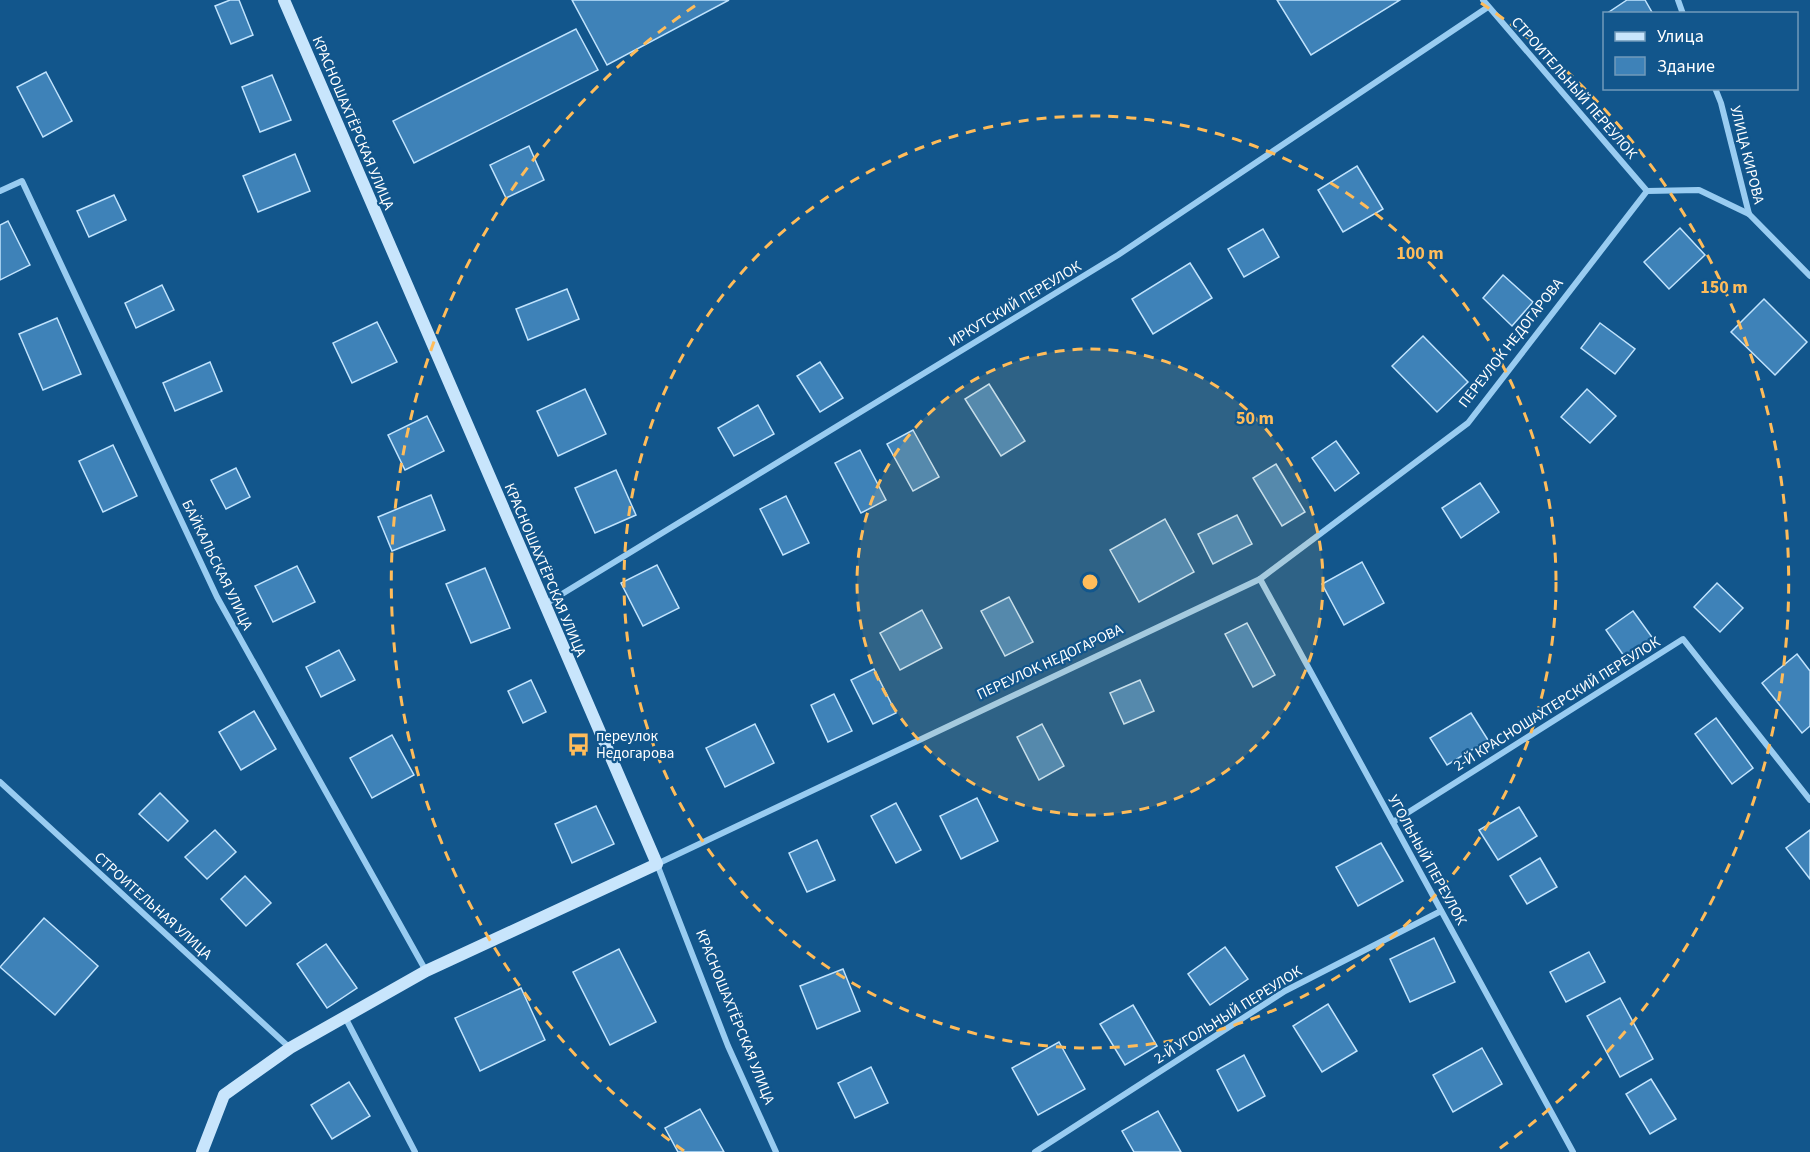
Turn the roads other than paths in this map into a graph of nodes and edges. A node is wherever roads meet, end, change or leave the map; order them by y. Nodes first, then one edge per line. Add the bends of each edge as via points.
1 (284, 0) edge
2 (1483, 0) edge
3 (1488, 7) junction
4 (1716, 90) edge
5 (0, 191) edge
6 (1647, 191) junction
7 (1749, 214) junction
8 (1810, 276) edge
9 (1260, 579) junction
10 (543, 606) junction
11 (0, 783) edge
12 (1810, 800) edge
13 (1393, 822) junction
14 (657, 864) junction
15 (1441, 911) junction
16 (426, 970) junction
17 (345, 1017) junction
18 (290, 1048) junction
19 (202, 1152) edge
20 (415, 1152) edge
21 (776, 1152) edge
22 (1035, 1152) edge
23 (1573, 1152) edge

1 - 10 street, КРАСНОШАХТЁРСКАЯ УЛИЦА
2 - 3 street, СТРОИТЕЛЬНЫЙ ПЕРЕУЛОК
3 - 6 street, СТРОИТЕЛЬНЫЙ ПЕРЕУЛОК
3 - 10 street, ИРКУТСКИЙ ПЕРЕУЛОК via 1118,255
4 - 7 street, УЛИЦА КИРОВА
5 - 16 street, БАЙКАЛЬСКАЯ УЛИЦА via 22,181 217,597
6 - 7 street via 1699,190
6 - 9 street, ПЕРЕУЛОК НЕДОГАРОВА via 1468,423
7 - 8 street, УЛИЦА КИРОВА
9 - 13 street, УГОЛЬНЫЙ ПЕРЕУЛОК
9 - 14 street, ПЕРЕУЛОК НЕДОГАРОВА
10 - 14 street, КРАСНОШАХТЁРСКАЯ УЛИЦА
11 - 18 street, СТРОИТЕЛЬНАЯ УЛИЦА
12 - 13 street, 2-Й КРАСНОШАХТЕРСКИЙ ПЕРЕУЛОК via 1683,639
13 - 15 street, УГОЛЬНЫЙ ПЕРЕУЛОК
14 - 16 street, ПЕРЕУЛОК НЕДОГАРОВА
14 - 21 street, КРАСНОШАХТЁРСКАЯ УЛИЦА via 728,1046
15 - 22 street, 2-Й УГОЛЬНЫЙ ПЕРЕУЛОК via 1285,991
15 - 23 street, УГОЛЬНЫЙ ПЕРЕУЛОК
16 - 17 street, ПЕРЕУЛОК НЕДОГАРОВА
17 - 18 street, ПЕРЕУЛОК НЕДОГАРОВА
17 - 20 street
18 - 19 street, ПЕРЕУЛОК НЕДОГАРОВА via 224,1095

